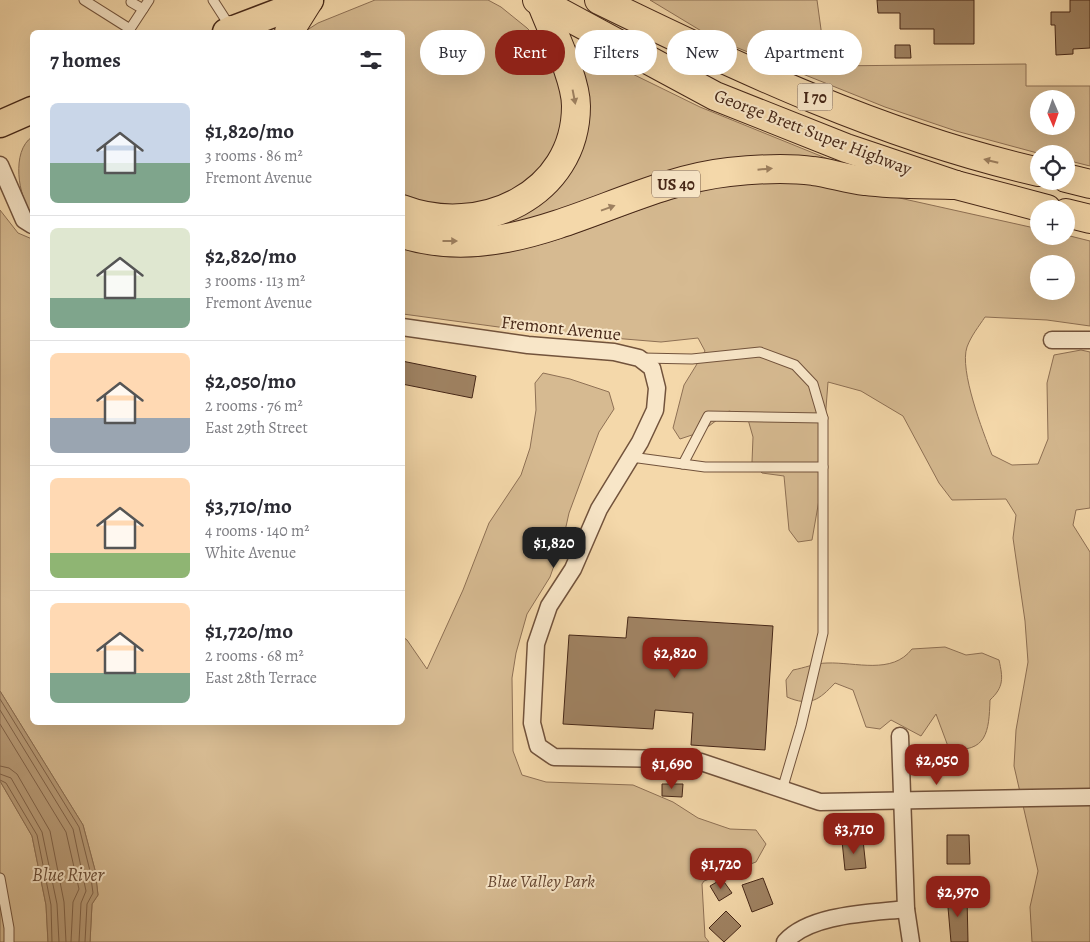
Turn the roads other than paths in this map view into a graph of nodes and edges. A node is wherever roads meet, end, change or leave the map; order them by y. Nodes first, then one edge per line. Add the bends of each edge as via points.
1 (84, 0) edge
2 (149, 0) edge
3 (214, 0) edge
4 (309, 0) edge
5 (599, 0) edge
6 (539, 1) edge
7 (131, 2) dead end
8 (96, 3) edge
9 (143, 9) junction
10 (230, 30) edge
11 (236, 30) edge
12 (290, 30) edge
13 (30, 111) edge
14 (0, 124) edge
15 (0, 165) edge
16 (1030, 170) edge
17 (1075, 180) edge
18 (1090, 184) edge
19 (956, 185) junction
20 (1030, 205) edge
21 (405, 210) edge
22 (1075, 215) edge
23 (1090, 219) edge
24 (30, 224) edge
25 (405, 235) edge
26 (405, 327) edge
27 (1052, 340) dead end
28 (1090, 340) edge
29 (639, 358) junction
30 (823, 418) junction
31 (631, 457) junction
32 (682, 464) junction
33 (823, 467) junction
34 (900, 736) dead end
35 (782, 790) junction
36 (1090, 797) edge
37 (904, 802) junction
38 (0, 878) edge
39 (906, 909) junction
40 (9, 942) edge
41 (785, 942) edge
42 (911, 942) edge

1 - 8 lane
2 - 9 lane
3 - 10 lane
4 - 11 main road
4 - 12 highway
16 -> 5 highway, George Brett Super Highway / I 70 via 986,160 906,133 731,64
6 - 19 highway, George Brett Super Highway / I 70 via 715,96 846,148
6 -> 21 highway via 569,76 576,103 575,131 566,153 544,184 518,204 490,215 455,220
7 - 9 lane
8 - 9 lane via 130,29
13 - 14 main road
15 - 24 street via 24,220
17 - 18 highway
19 - 20 highway, George Brett Super Highway / I 70
25 -> 19 highway, US 40 via 444,242 519,236 560,225 670,185 727,172 776,168 814,171 866,182
22 - 23 highway
26 - 29 street, Fremont Avenue via 528,345 614,352
27 - 28 street
29 - 30 lane via 692,358 760,352 795,365 813,384
29 - 31 street, Fremont Avenue via 652,368 658,388 655,410
30 - 32 lane via 708,416
30 - 33 lane
31 - 32 lane
31 - 35 street, Fremont Avenue via 599,509 573,569 549,606 536,644 532,723 538,746 554,757 701,762
32 - 33 lane via 705,467
33 - 35 lane via 823,633
34 - 37 street
35 - 37 street, Fremont Avenue via 820,802
36 - 37 street, Fremont Avenue
37 - 39 street
38 - 40 lane
39 - 41 street via 839,917 801,930
39 - 42 street

